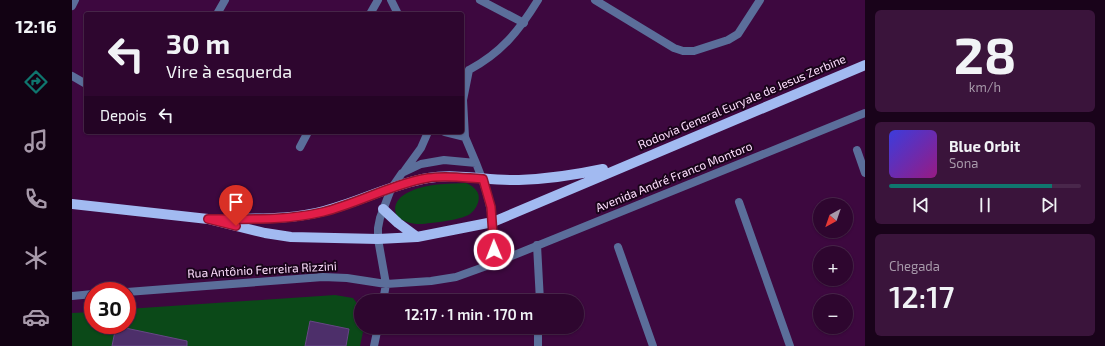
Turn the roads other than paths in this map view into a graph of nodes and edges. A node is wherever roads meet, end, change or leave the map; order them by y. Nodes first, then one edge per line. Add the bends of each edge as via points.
1 (75, 0) edge
2 (225, 0) edge
3 (378, 0) edge
4 (391, 0) edge
5 (480, 0) edge
6 (538, 0) edge
7 (595, 0) edge
8 (760, 0) edge
9 (608, 3) edge
10 (72, 6) edge
11 (218, 12) edge
12 (371, 12) edge
13 (397, 12) edge
14 (524, 23) junction
15 (865, 65) edge
16 (465, 69) edge
17 (72, 76) edge
18 (84, 83) edge
19 (865, 113) edge
20 (307, 134) edge
21 (427, 134) edge
22 (452, 134) edge
23 (465, 138) junction
24 (300, 147) dead end
25 (857, 150) dead end
26 (476, 163) junction
27 (628, 164) junction
28 (402, 173) junction
29 (865, 173) edge
30 (483, 179) junction
31 (391, 189) junction
32 (739, 202) dead end
33 (72, 204) edge
34 (383, 209) junction
35 (208, 219) junction
36 (493, 222) junction
37 (417, 237) junction
38 (378, 239) junction
39 (537, 245) junction
40 (618, 247) dead end
41 (492, 264) junction
42 (386, 284) junction
43 (136, 291) edge
44 (384, 294) edge
45 (540, 294) edge
46 (84, 295) edge
47 (72, 296) edge
48 (377, 334) edge
49 (538, 334) edge
50 (374, 346) edge
51 (538, 346) edge
52 (653, 346) edge
53 (790, 346) edge

1 - 10 street
2 - 11 street
3 - 12 street
4 - 13 street
5 - 14 street
6 - 14 street
7 - 9 street
8 - 9 street via 738,34 694,51 674,48
14 - 16 street via 498,52 484,62
15 - 27 main road, Rodovia General Euryale de Jesus Zerbine
16 - 23 street
17 - 18 street
19 - 39 street, Avenida André Franco Montoro
20 - 24 street
21 - 28 street via 415,158
22 - 23 street
23 - 26 street
25 - 29 street
26 - 28 street via 444,160 422,164
26 - 30 street
27 - 30 main road, Rodovia General Euryale de Jesus Zerbine via 556,178
27 - 36 main road, Rodovia General Euryale de Jesus Zerbine
28 - 31 street
30 - 31 main road, Rodovia General Euryale de Jesus Zerbine via 429,178
30 - 36 street
31 - 34 street
31 - 35 main road, Rodovia General Euryale de Jesus Zerbine via 302,216
32 - 53 street
33 - 35 main road, Rodovia General Euryale de Jesus Zerbine
34 - 37 main road
34 - 38 street
35 - 38 main road, Rodovia General Euryale de Jesus Zerbine via 291,237
36 - 37 main road, Rodovia General Euryale de Jesus Zerbine
36 - 41 street
37 - 38 main road, Rodovia General Euryale de Jesus Zerbine
38 - 42 street
39 - 41 street, Avenida André Franco Montoro
39 - 45 street
40 - 52 street
41 - 42 street, Rua Antônio Ferreira Rizzini via 456,277
42 - 43 street, Rua Antônio Ferreira Rizzini via 323,277
42 - 44 street
46 - 47 street
48 - 50 street
49 - 51 street

